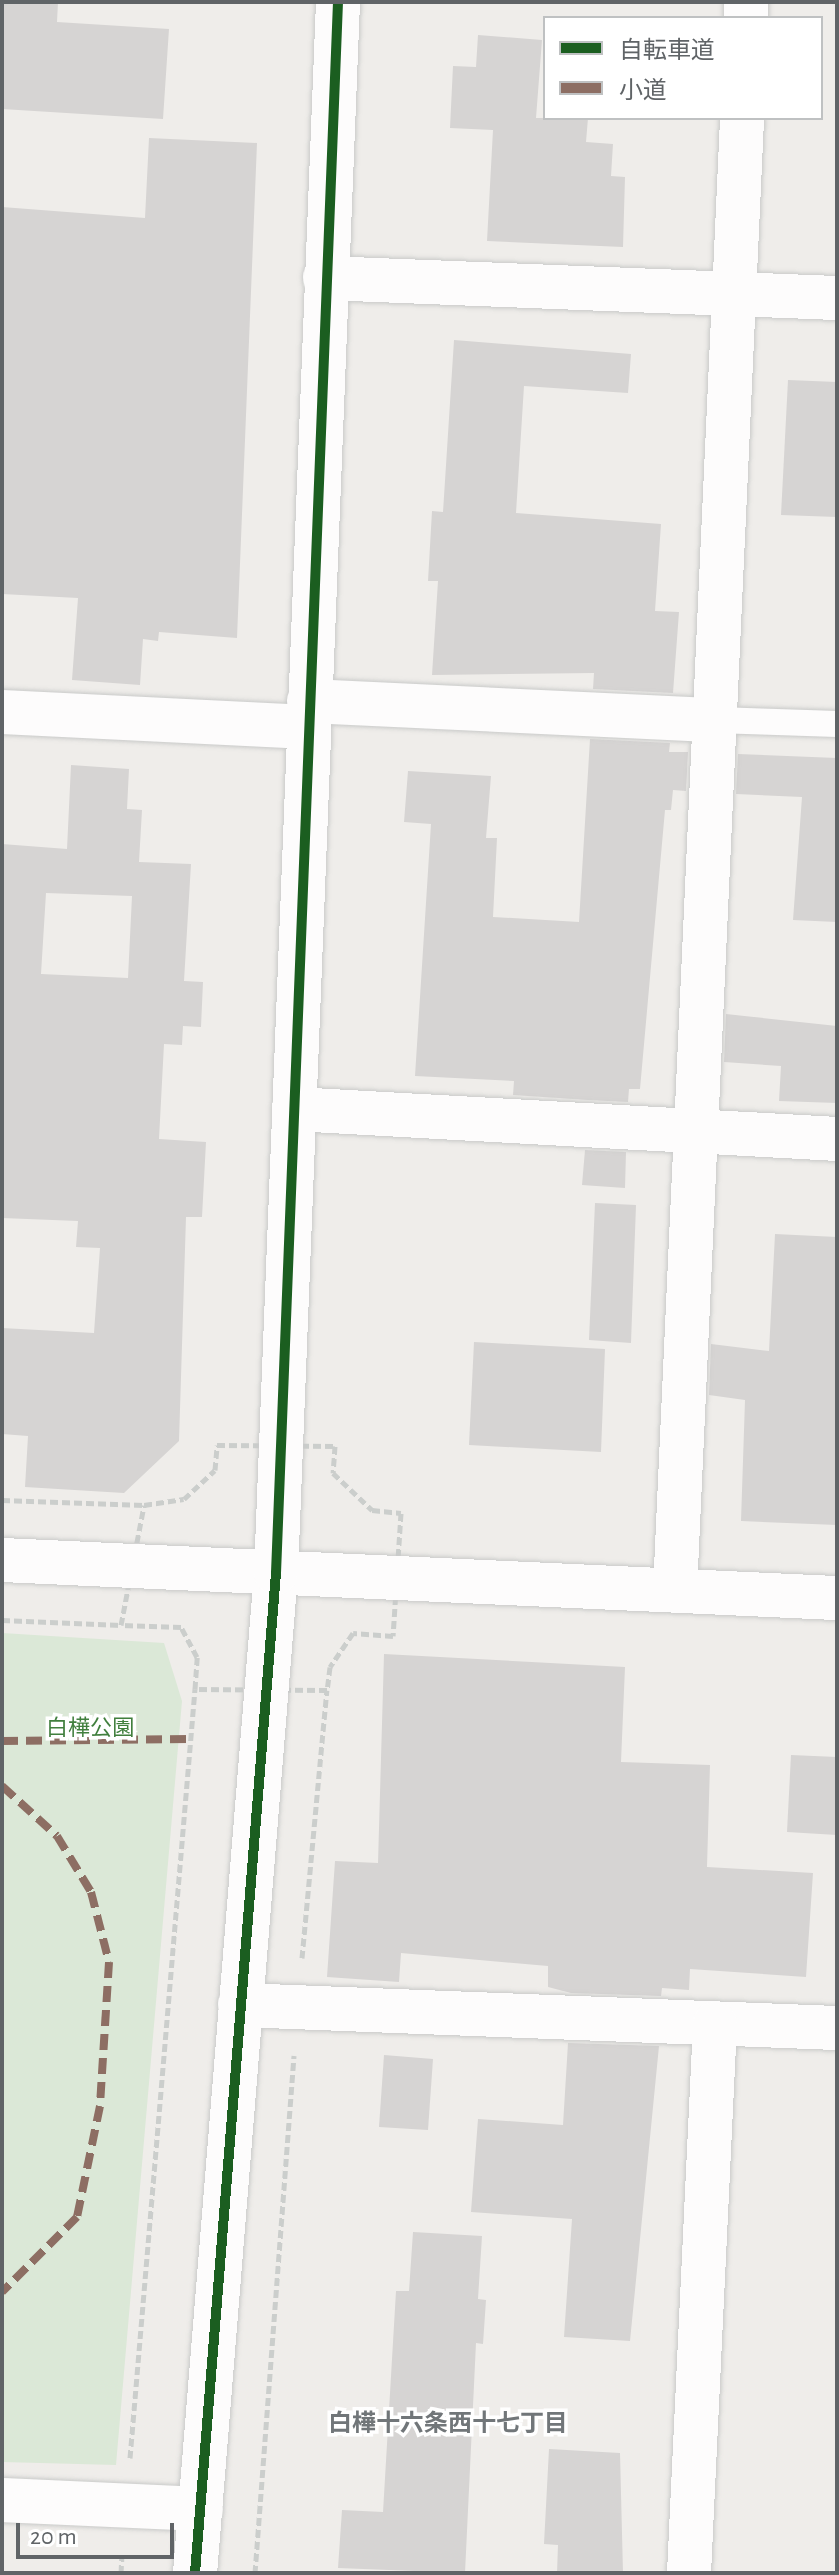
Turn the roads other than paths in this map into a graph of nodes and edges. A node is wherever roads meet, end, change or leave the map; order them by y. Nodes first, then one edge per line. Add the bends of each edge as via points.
1 (338, 2) edge
2 (742, 120) edge
3 (325, 278) junction
4 (736, 294) junction
5 (837, 298) edge
6 (2, 712) edge
7 (308, 714) junction
8 (716, 720) junction
9 (837, 724) edge
10 (294, 1109) junction
11 (696, 1131) junction
12 (837, 1139) edge
13 (2, 1560) edge
14 (276, 1573) junction
15 (675, 1590) junction
16 (837, 1598) edge
17 (240, 2005) junction
18 (715, 2024) junction
19 (837, 2028) edge
20 (2, 2500) edge
21 (201, 2509) junction
22 (195, 2573) edge
23 (689, 2573) edge

1 - 3 street
2 - 4 street
3 - 4 street
3 - 7 street
4 - 5 street
4 - 8 street
6 - 7 street
7 - 8 street
7 - 10 street
8 - 9 lane
8 - 11 street
10 - 11 street
10 - 14 street
11 - 12 street
11 - 15 street
13 - 14 street
14 - 15 street
14 - 17 street
15 - 16 street
17 - 18 street
17 - 21 street
18 - 19 street
18 - 23 street
20 - 21 street
21 - 22 street

